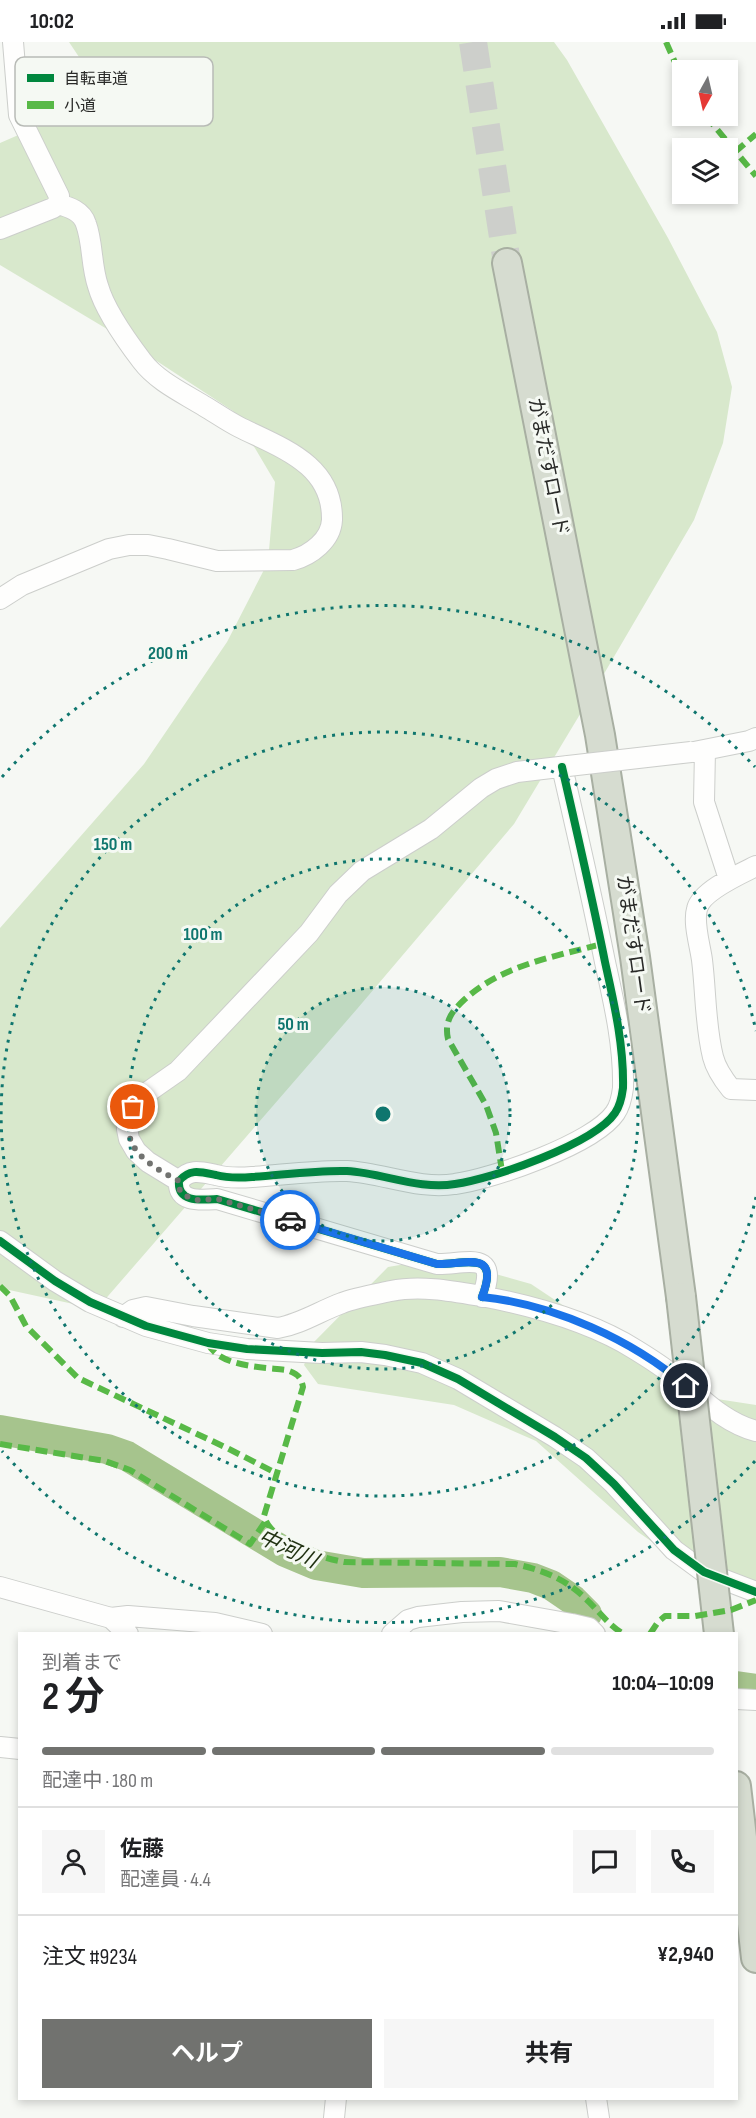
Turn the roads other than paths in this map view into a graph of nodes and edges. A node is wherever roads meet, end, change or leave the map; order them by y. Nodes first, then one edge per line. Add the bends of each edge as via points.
1 (9, 44) edge
2 (15, 87) edge
3 (22, 126) edge
4 (58, 204) junction
5 (0, 229) edge
6 (507, 263) tunnel mouth
7 (0, 599) edge
8 (756, 738) edge
9 (698, 751) junction
10 (565, 766) junction
11 (756, 866) edge
12 (729, 879) junction
13 (756, 1090) edge
14 (179, 1181) junction
15 (0, 1241) edge
16 (482, 1297) junction
17 (123, 1317) junction
18 (756, 1431) edge
19 (0, 1587) edge
20 (756, 1592) edge
21 (111, 1618) junction
22 (604, 1631) edge
23 (126, 1632) edge
24 (253, 1632) edge
25 (394, 1632) edge
26 (719, 1632) edge
27 (738, 1699) edge
28 (756, 1700) edge
29 (0, 1747) edge
30 (18, 1749) edge
31 (738, 1803) edge
32 (756, 1958) edge
33 (336, 2100) edge
34 (596, 2100) edge
35 (334, 2118) edge
36 (599, 2118) edge

1 - 2 street
3 - 4 street via 58,192
4 - 5 street
4 - 7 street via 79,213 86,223 97,286 143,363 162,380 237,426 298,456 328,492 332,524 330,533 316,549 293,560 217,561 158,547 129,545 108,549
6 - 26 highway, がまだすロード, bridge via 600,735 635,957 681,1297
8 - 9 street
9 - 10 street, bridge
9 - 12 street via 704,802
10 - 14 street via 496,779 431,829 362,871 178,1071 145,1094 133,1107 127,1129 133,1145 148,1162
10 - 14 street via 621,1044 623,1089 614,1114 597,1129 551,1154 456,1184 424,1184 347,1171 239,1178 200,1171 190,1172
11 - 12 street
12 - 13 street via 696,909 705,1001 713,1058 722,1077 731,1089
14 - 16 street via 178,1187 188,1198 217,1199 437,1264 479,1262 487,1276
15 - 17 street via 55,1281
16 - 17 street via 438,1289 393,1290 344,1302 278,1328 146,1307
16 - 18 street via 557,1315 621,1342 675,1376 729,1421
17 - 20 street via 208,1343 247,1349 361,1352 422,1363 458,1379 586,1458 674,1550 704,1572
19 - 21 street
21 - 23 street
21 - 24 street via 215,1623
22 - 25 street via 499,1611 418,1617
27 - 28 street
29 - 30 street
31 - 32 highway
33 - 35 street
34 - 36 street

